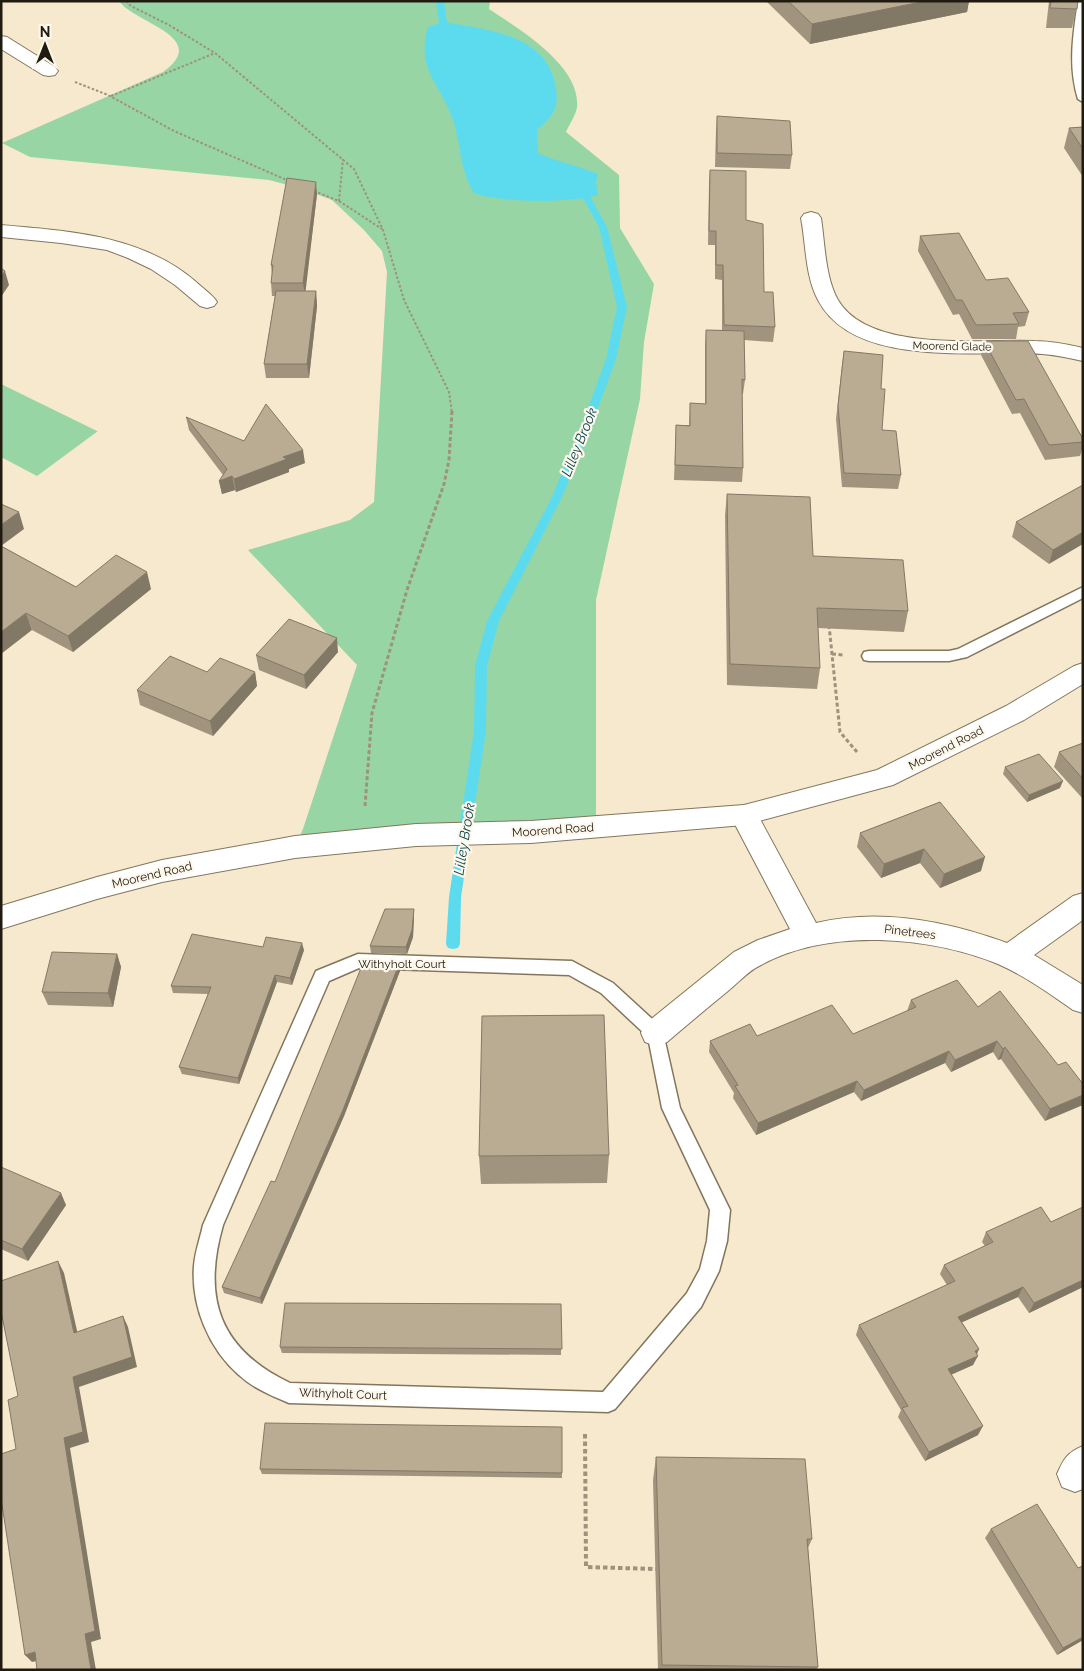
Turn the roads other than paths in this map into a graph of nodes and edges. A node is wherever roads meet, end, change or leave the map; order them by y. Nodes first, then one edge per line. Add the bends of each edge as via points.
1 (1083, 1) edge
2 (1, 41) edge
3 (9, 54) edge
4 (49, 72) road end
5 (1083, 99) edge
6 (811, 218) dead end
7 (1, 231) edge
8 (207, 302) dead end
9 (1083, 355) edge
10 (1083, 592) edge
11 (869, 656) dead end
12 (1083, 672) edge
13 (744, 815) junction
14 (1083, 904) edge
15 (1, 918) edge
16 (808, 936) junction
17 (1010, 957) junction
18 (1083, 1001) edge
19 (656, 1033) junction

1 - 5 lane via 1075,59
2 - 3 street
3 - 4 street
6 - 9 street, Moorend Glade via 824,291 838,313 866,332 906,345 1032,347
7 - 8 street via 94,240 132,251 172,272
10 - 11 lane via 962,653 950,656
12 - 13 street, Moorend Road via 1015,713 884,778
13 - 15 street, Moorend Road via 531,832 416,835 229,858 96,888
13 - 16 street
14 - 17 street
16 - 17 street, Pinetrees via 880,928 917,931 954,938
16 - 19 street, Pinetrees via 744,960
17 - 18 street, Pinetrees
19 - 19 lane, Withyholt Court via 671,1108 720,1210 717,1241 709,1271 694,1300 608,1402 289,1393 246,1369 230,1352 215,1329 205,1295 205,1251 213,1225 322,976 358,961 572,968 607,988

